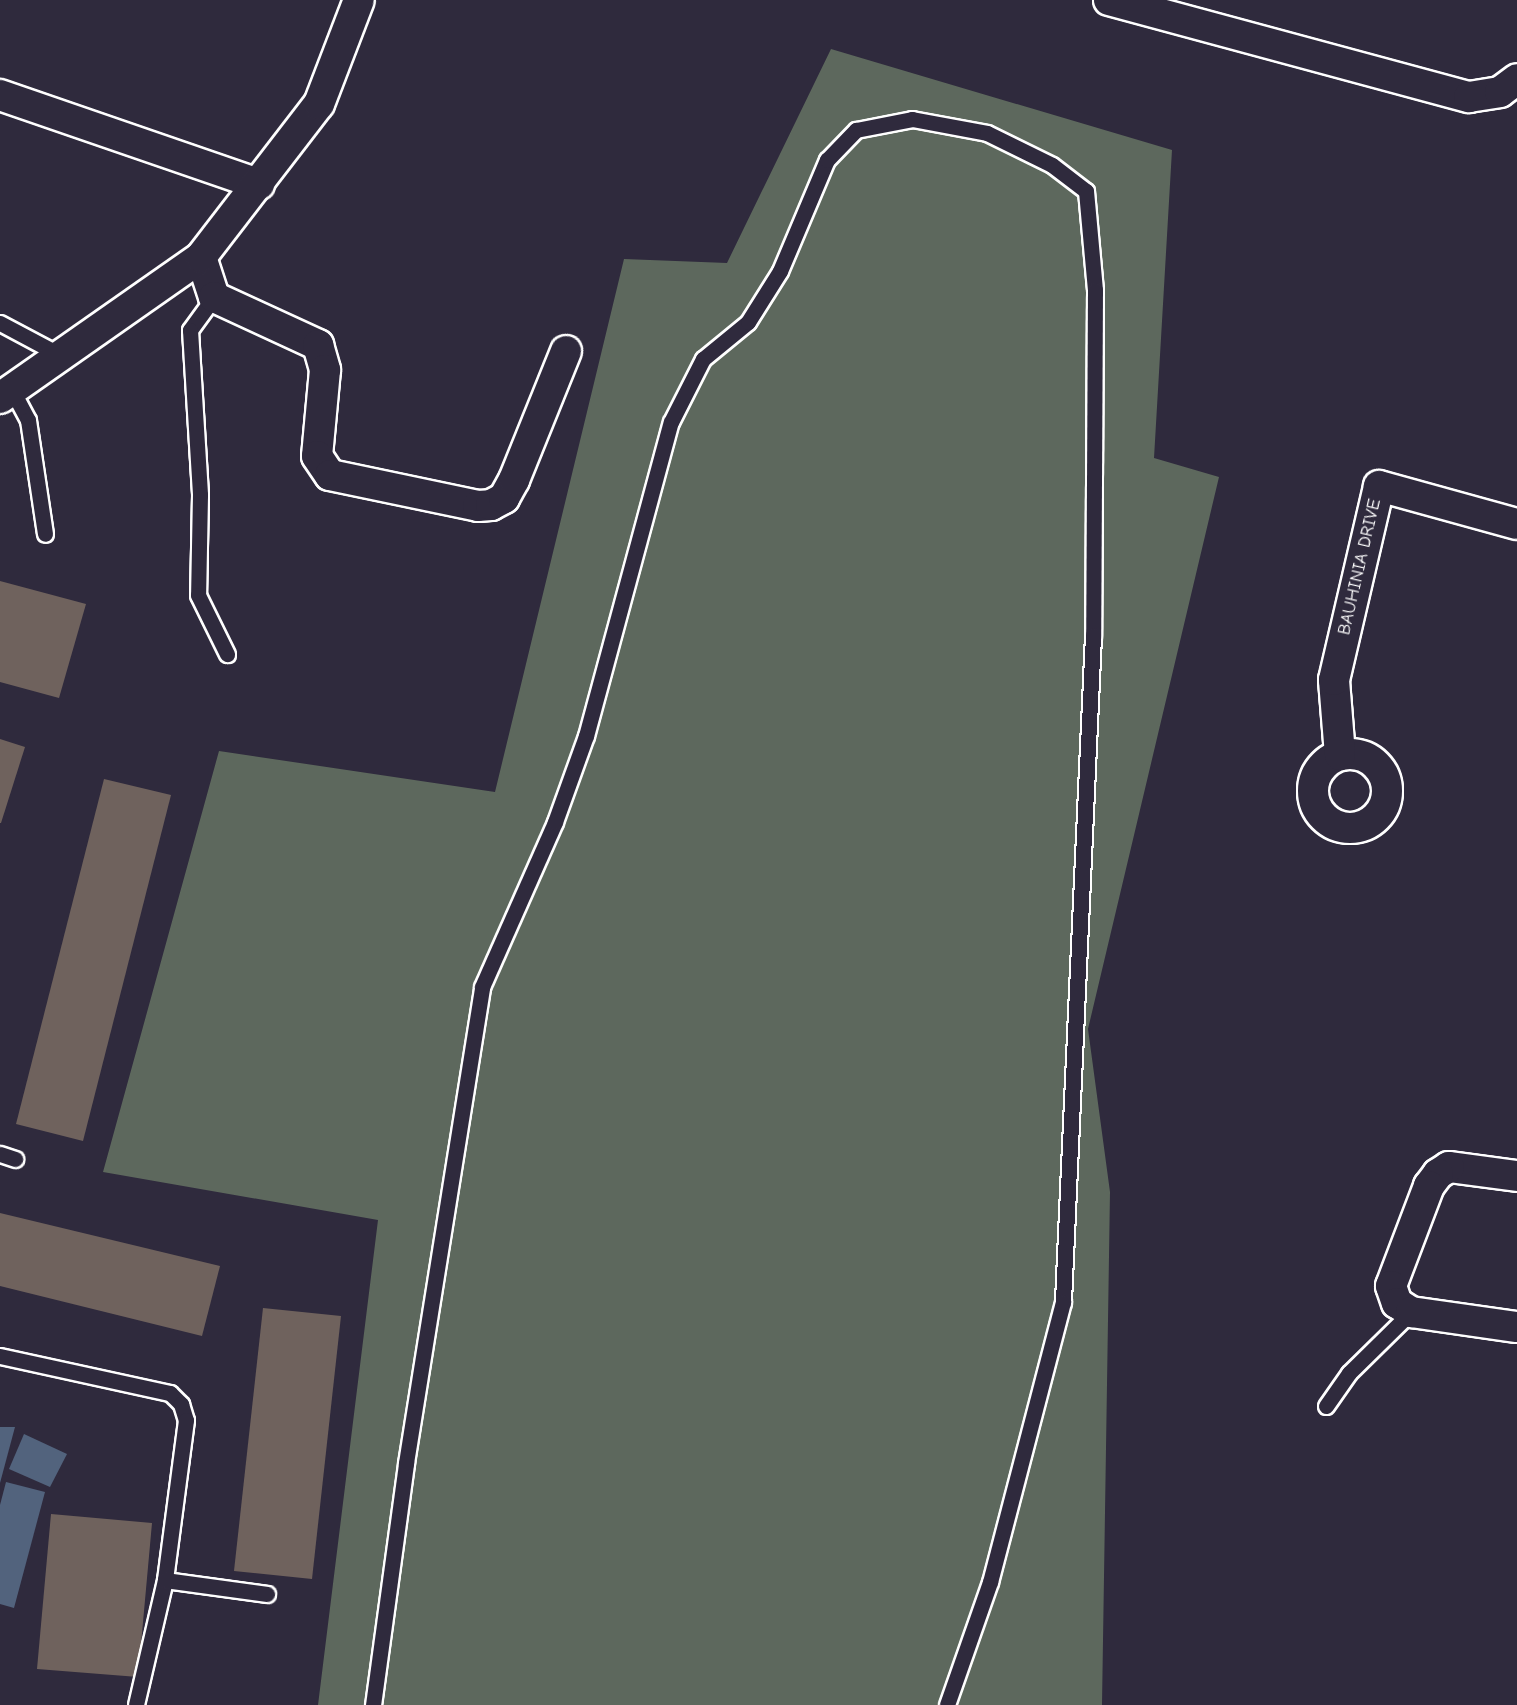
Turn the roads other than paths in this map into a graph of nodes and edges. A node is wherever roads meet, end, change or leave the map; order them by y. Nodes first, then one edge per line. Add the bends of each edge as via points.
1 (358, 0) edge
2 (1109, 0) edge
3 (1517, 79) edge
4 (0, 95) edge
5 (259, 184) junction
6 (201, 257) junction
7 (214, 297) junction
8 (0, 323) edge
9 (566, 351) dead end
10 (62, 356) junction
11 (6, 394) edge
12 (1517, 524) edge
13 (45, 534) dead end
14 (227, 654) dead end
15 (1340, 754) dead end
16 (0, 1154) edge
17 (15, 1159) dead end
18 (1517, 1176) edge
19 (1411, 1312) junction
20 (1517, 1327) edge
21 (0, 1356) edge
22 (1326, 1406) dead end
23 (165, 1580) junction
24 (267, 1594) dead end
25 (136, 1705) edge
26 (373, 1705) edge
27 (947, 1705) edge

1 - 5 street via 319,104
2 - 3 street via 1469,97 1500,92
4 - 5 street
5 - 6 street
6 - 7 street
6 - 10 street
7 - 9 street via 318,345 326,370 317,456 330,475 478,506 504,498
7 - 14 lane via 190,330 200,495 198,595
8 - 10 lane
10 - 11 street
11 - 13 lane via 28,420
12 - 15 street, BAUHINIA DRIVE via 1379,486 1334,680
16 - 17 lane
18 - 19 street via 1449,1167 1429,1186 1391,1286 1397,1302
19 - 20 street
19 - 22 lane via 1349,1373
21 - 23 lane via 170,1393 181,1404 186,1420
23 - 24 lane
23 - 25 lane
26 - 27 lane via 406,1463 482,987 555,822 586,736 671,422 703,358 748,322 780,272 827,160 856,130 912,118 987,133 1052,165 1086,191 1095,290 1093,634 1063,1302 990,1582

